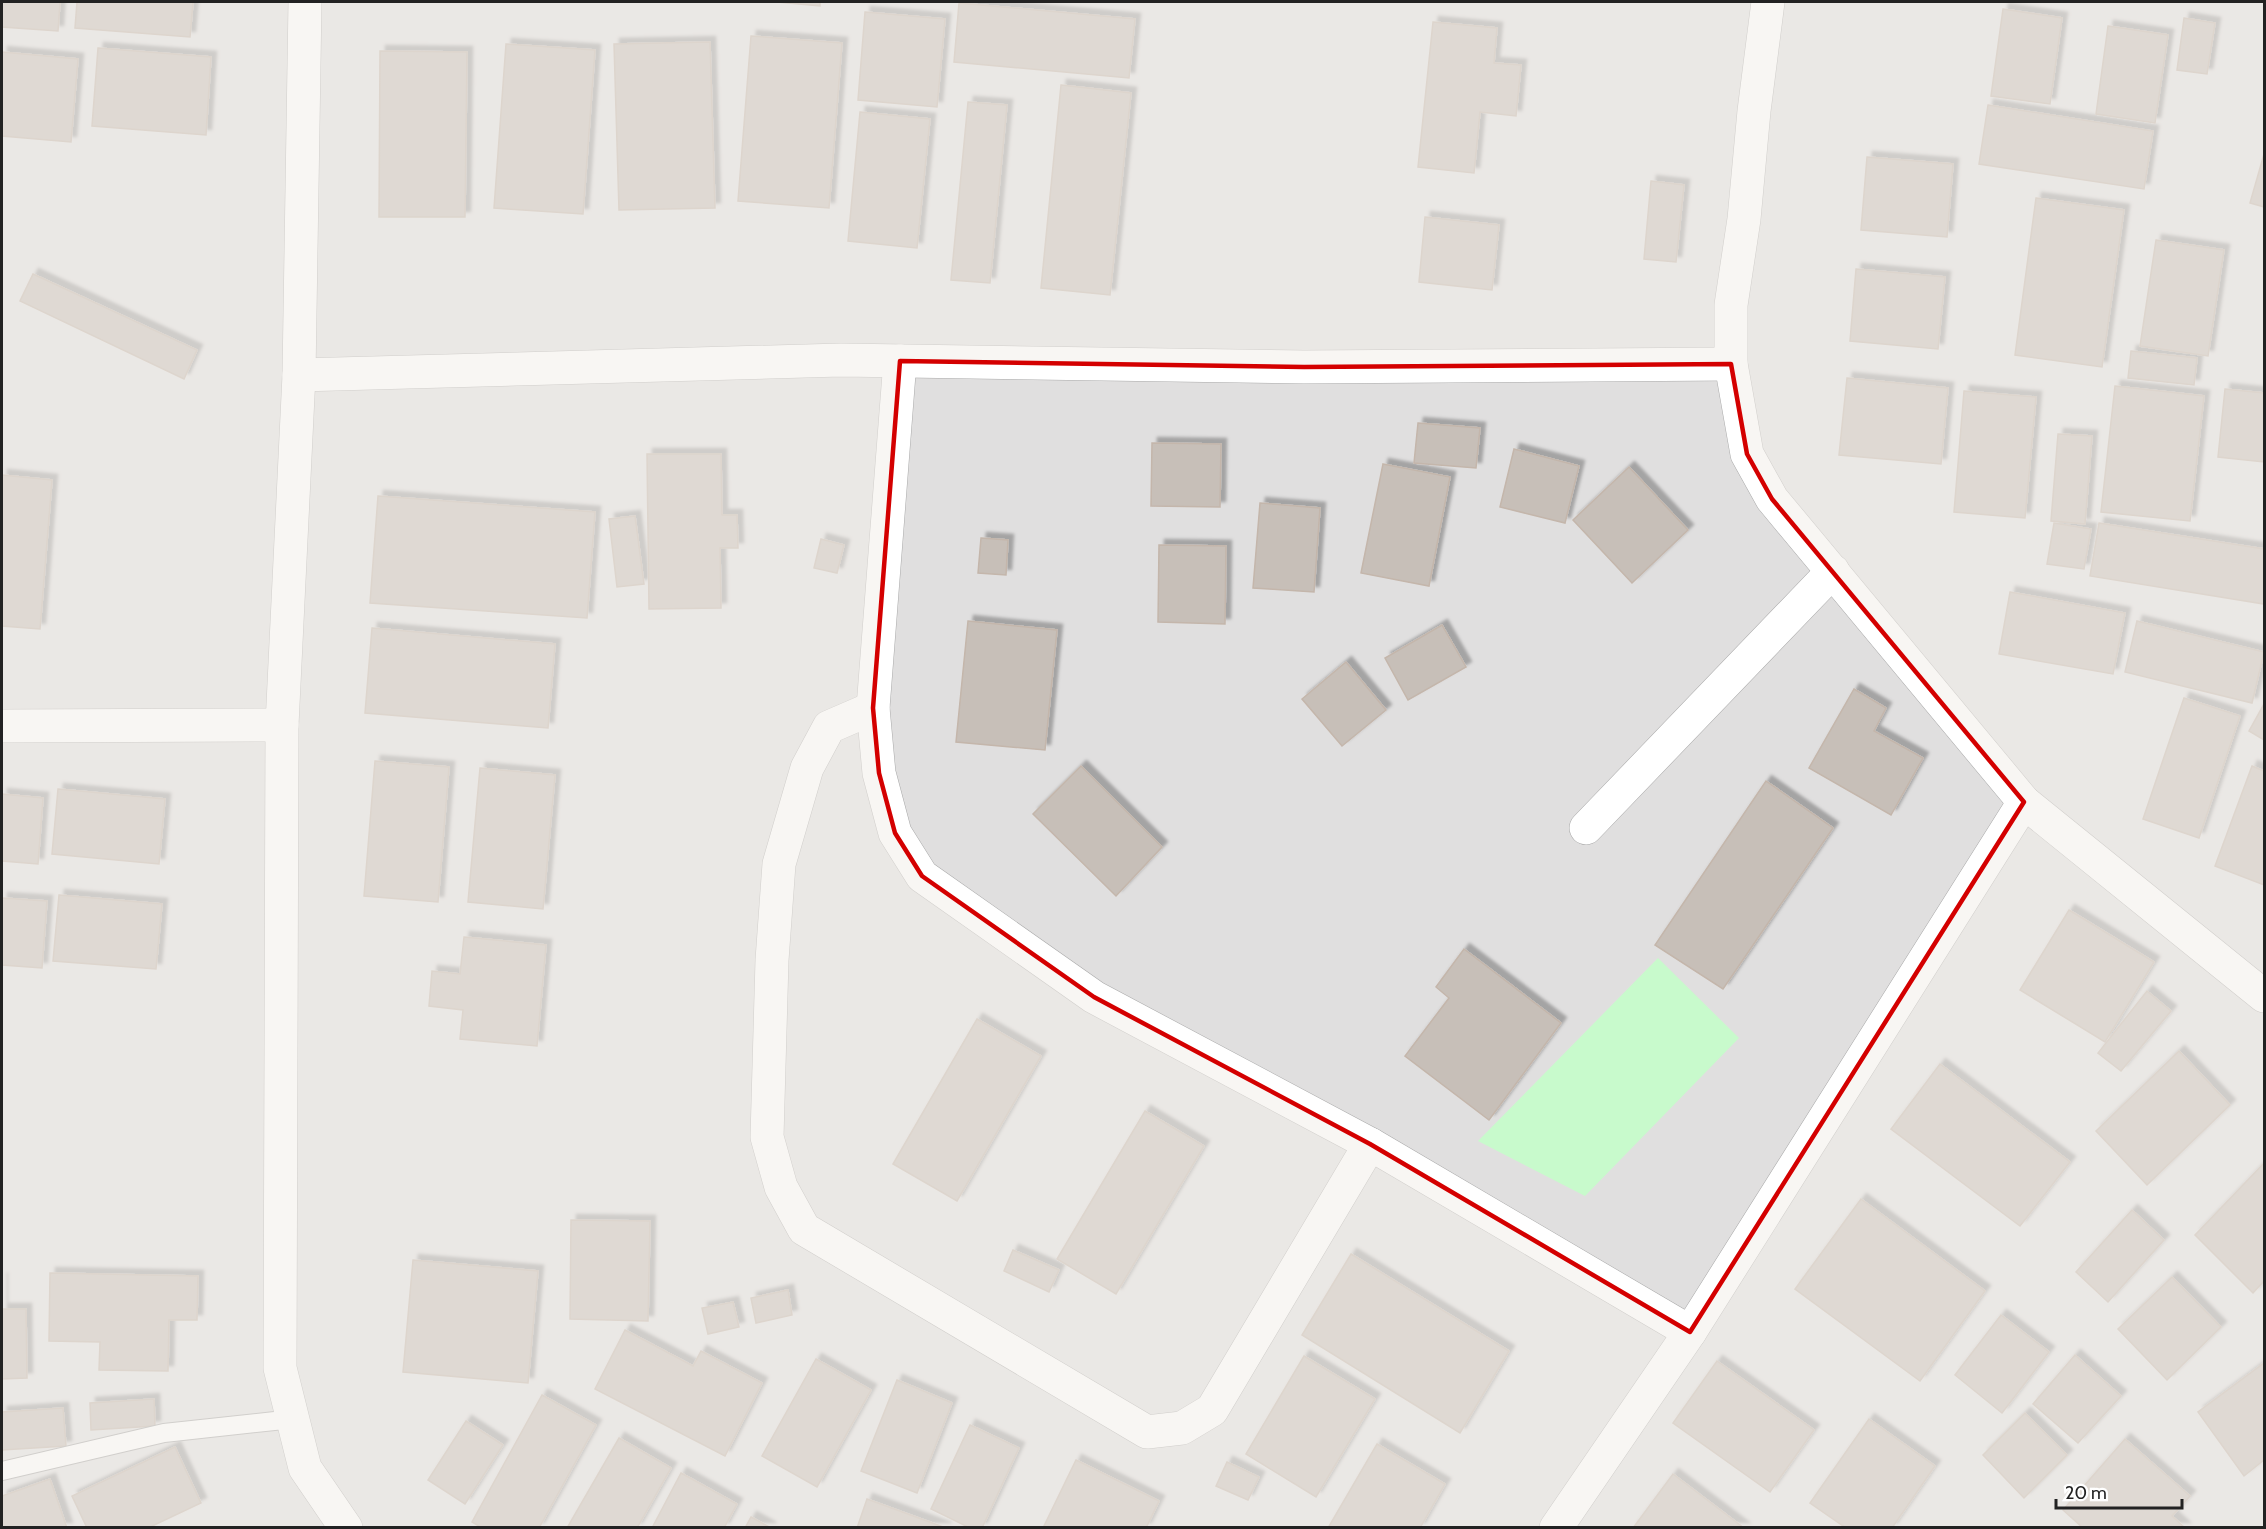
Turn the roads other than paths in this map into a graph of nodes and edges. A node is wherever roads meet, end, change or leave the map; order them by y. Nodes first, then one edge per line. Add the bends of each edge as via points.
1 (305, 2) edge
2 (1768, 2) edge
3 (900, 361) junction
4 (1731, 364) junction
5 (298, 375) junction
6 (1833, 571) junction
7 (873, 708) junction
8 (282, 725) junction
9 (2, 726) edge
10 (2024, 802) junction
11 (1586, 828) dead end
12 (2265, 996) edge
13 (1370, 1144) junction
14 (1690, 1332) junction
15 (292, 1419) junction
16 (2, 1471) edge
17 (346, 1527) edge
18 (1556, 1527) edge

1 - 5 street
2 - 4 street via 1731,305
3 - 4 street via 1304,368
3 - 5 street
3 - 7 street
4 - 6 street via 1747,454 1772,499
5 - 8 street
6 - 10 street
6 - 11 street
7 - 13 street via 879,773 895,833 922,876 1094,997
7 - 13 street via 829,727 807,768 778,864 767,1137 781,1187 804,1228 1147,1432 1182,1428 1212,1410
8 - 9 street
8 - 15 street via 280,1368
10 - 12 street
10 - 14 street
13 - 14 street
14 - 18 street
15 - 16 lane via 164,1433
15 - 17 street via 305,1468

